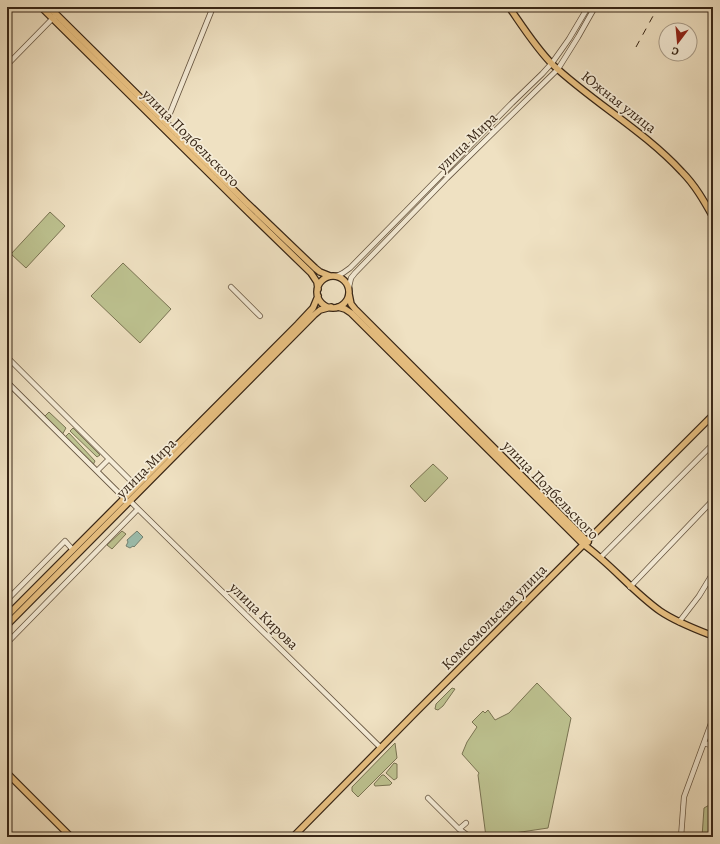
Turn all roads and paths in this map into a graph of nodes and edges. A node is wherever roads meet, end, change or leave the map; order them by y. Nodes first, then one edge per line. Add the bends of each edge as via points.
1 (41, 7) edge
2 (49, 7) edge
3 (213, 7) edge
4 (509, 7) edge
5 (588, 7) edge
6 (595, 7) edge
7 (55, 17) junction
8 (552, 63) junction
9 (7, 65) edge
10 (558, 69) junction
11 (166, 123) junction
12 (190, 151) junction
13 (713, 217) edge
14 (334, 276) junction
15 (232, 287) dead end
16 (349, 287) junction
17 (318, 293) junction
18 (349, 294) junction
19 (331, 307) junction
20 (338, 307) junction
21 (260, 316) dead end
22 (300, 326) junction
23 (7, 357) edge
24 (7, 382) edge
25 (713, 415) edge
26 (178, 443) junction
27 (713, 444) edge
28 (183, 448) junction
29 (708, 448) junction
30 (713, 454) edge
31 (109, 459) junction
32 (97, 471) junction
33 (136, 486) junction
34 (539, 497) junction
35 (124, 498) junction
36 (713, 500) edge
37 (130, 501) junction
38 (138, 509) junction
39 (103, 519) junction
40 (108, 523) junction
41 (585, 543) junction
42 (72, 550) junction
43 (600, 558) junction
44 (713, 573) edge
45 (630, 587) junction
46 (7, 600) edge
47 (7, 616) edge
48 (679, 622) junction
49 (7, 625) edge
50 (713, 636) edge
51 (7, 643) edge
52 (713, 718) edge
53 (704, 743) junction
54 (713, 746) edge
55 (381, 748) junction
56 (7, 773) edge
57 (428, 798) dead end
58 (466, 823) dead end
59 (460, 829) junction
60 (71, 837) edge
61 (293, 837) edge
62 (470, 837) edge
63 (681, 837) edge

1 - 7 main road, улица Подбельского
2 - 7 main road, улица Подбельского
3 - 11 street
4 - 8 main road, Южная улица
5 - 8 street, улица Мира
6 - 10 street, улица Мира
7 - 9 street
7 - 11 main road, улица Подбельского
7 - 12 main road, улица Подбельского
8 - 10 main road, Южная улица
8 - 14 street, улица Мира via 350,268
10 - 13 main road, Южная улица via 670,159 689,179
10 - 16 street, улица Мира via 358,269 351,278
11 - 12 main road, улица Подбельского
12 - 14 main road, улица Подбельского via 315,268
12 - 17 main road, улица Подбельского via 311,273
14 - 16 main road via 346,281
14 - 17 main road via 322,280
15 - 21 street
16 - 18 main road
17 - 19 main road via 322,302
17 - 22 main road via 313,308
18 - 20 main road via 346,301
18 - 34 main road, улица Подбельского via 351,304 358,312
19 - 20 main road
19 - 22 main road via 317,312
20 - 34 main road, улица Подбельского via 351,313
22 - 26 main road, улица Мира
22 - 28 main road, улица Мира
23 - 31 street
24 - 32 street
25 - 41 main road, Комсомольская улица
26 - 28 main road
26 - 33 main road, улица Мира
27 - 29 street
28 - 37 main road, улица Мира
29 - 30 street
29 - 43 street
31 - 32 street
31 - 33 street
32 - 35 street
33 - 35 main road, улица Мира
34 - 41 main road, улица Подбельского
35 - 39 main road, улица Мира
36 - 45 street
37 - 38 street, улица Кирова
37 - 40 main road, улица Мира
38 - 51 street
38 - 55 street, улица Кирова
39 - 40 main road
39 - 42 main road, улица Мира
40 - 49 main road, улица Мира
41 - 43 main road, улица Подбельского
41 - 55 main road, Комсомольская улица
42 - 46 street via 65,541
42 - 47 main road, улица Мира
43 - 45 main road, улица Подбельского
44 - 48 street
45 - 48 main road, улица Подбельского
48 - 50 main road, улица Подбельского
52 - 53 street
53 - 54 street
53 - 63 street via 684,796
55 - 61 main road, Комсомольская улица
56 - 60 main road
57 - 59 street
58 - 59 street
59 - 62 street

